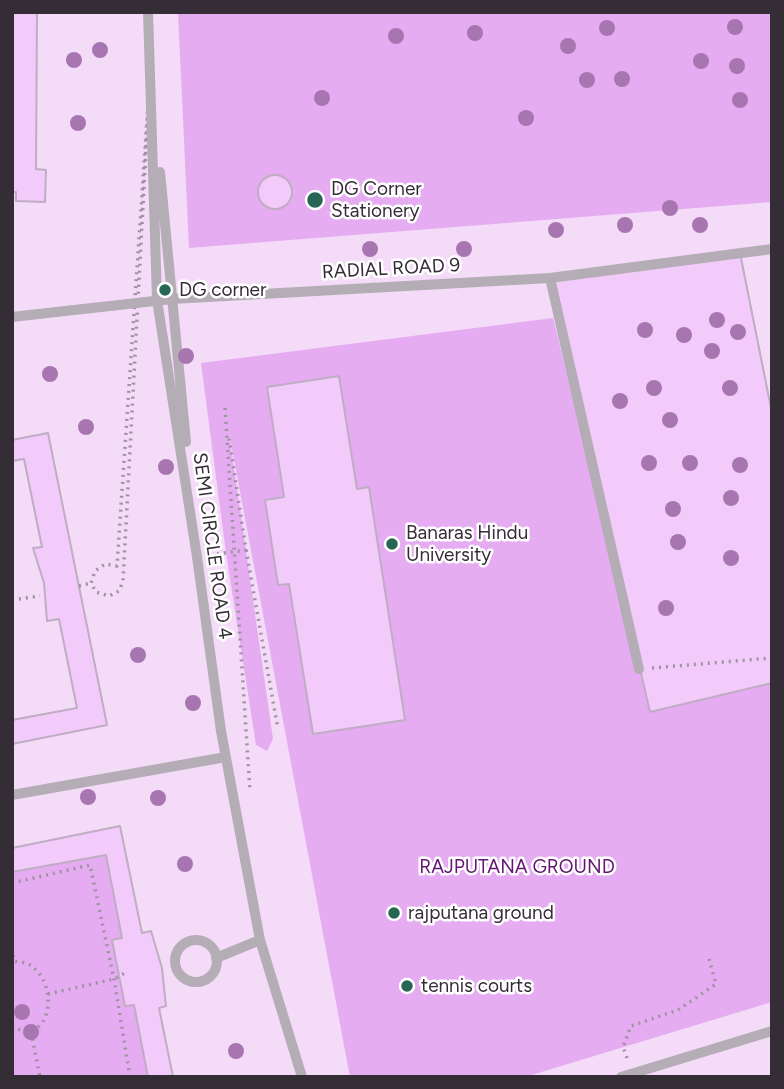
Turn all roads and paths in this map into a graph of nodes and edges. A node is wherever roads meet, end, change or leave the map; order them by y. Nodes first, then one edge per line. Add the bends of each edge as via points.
1 (148, 12) edge
2 (150, 75) junction
3 (772, 249) edge
4 (550, 278) junction
5 (172, 299) junction
6 (157, 300) junction
7 (136, 303) junction
8 (12, 317) edge
9 (246, 550) junction
10 (197, 557) junction
11 (91, 583) junction
12 (79, 586) dead end
13 (40, 596) dead end
14 (12, 600) edge
15 (772, 658) edge
16 (639, 669) joint
17 (278, 729) dead end
18 (226, 757) junction
19 (250, 790) dead end
20 (12, 795) edge
21 (12, 883) edge
22 (260, 940) junction
23 (12, 948) edge
24 (216, 958) junction
25 (709, 959) dead end
26 (13, 962) edge
27 (175, 966) junction
28 (162, 968) dead end
29 (125, 973) dead end
30 (114, 979) junction
31 (48, 993) junction
32 (12, 1026) edge
33 (772, 1031) edge
34 (31, 1032) junction
35 (626, 1075) edge
36 (40, 1077) edge
37 (130, 1077) edge
38 (302, 1077) edge

1 - 2 lane, SEMI CIRCLE ROAD 4
2 - 5 lane
2 - 6 lane, SEMI CIRCLE ROAD 4
2 - 7 path
3 - 4 lane, RADIAL ROAD 9
4 - 5 lane, RADIAL ROAD 9
4 - 16 lane
5 - 6 lane, RADIAL ROAD 9
5 - 10 lane
6 - 7 lane, RADIAL ROAD 9
6 - 10 lane, SEMI CIRCLE ROAD 4
7 - 8 lane, RADIAL ROAD 9
7 - 11 path via 117,566 105,564 95,571
7 - 11 path via 123,581 119,591 109,596 96,592
9 - 10 path
9 - 17 path
9 - 19 path via 225,408
10 - 18 lane, SEMI CIRCLE ROAD 4
11 - 12 path
13 - 14 path
15 - 16 path
18 - 20 lane
18 - 22 lane, SEMI CIRCLE ROAD 4
21 - 30 path via 90,865
22 - 24 lane
22 - 38 lane, SEMI CIRCLE ROAD 4
23 - 26 path
24 - 27 lane via 211,975 195,982 186,980
24 - 27 lane via 208,944 192,941 178,950
25 - 35 path via 716,984 678,1010 631,1026 624,1047
26 - 31 path via 29,964 45,981
27 - 28 lane
29 - 30 path
30 - 31 path
30 - 37 path
31 - 34 path via 46,1016
32 - 34 path
33 - 35 lane
34 - 36 path

